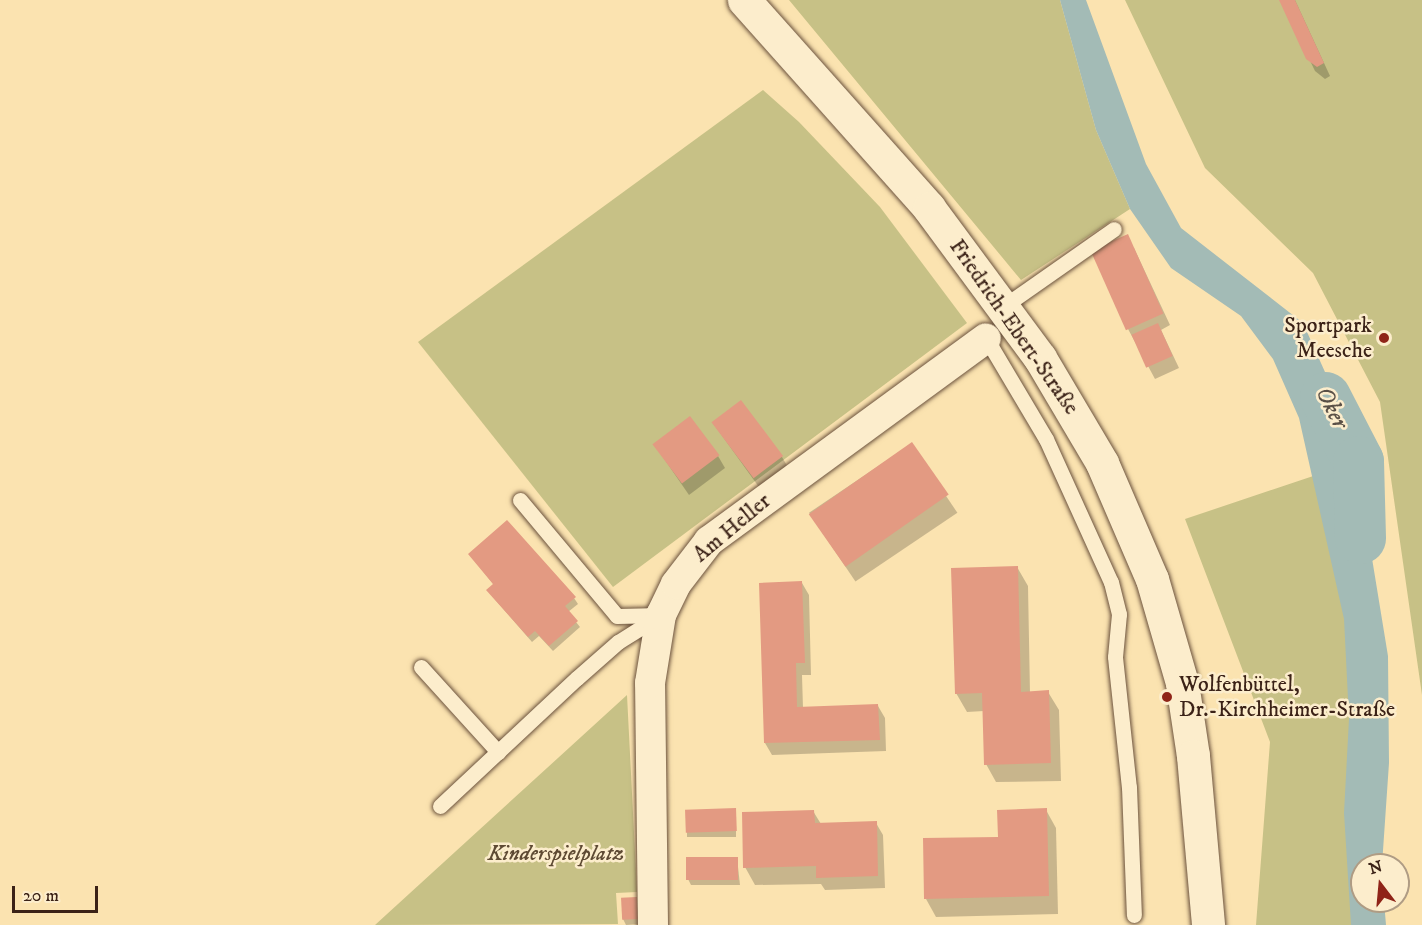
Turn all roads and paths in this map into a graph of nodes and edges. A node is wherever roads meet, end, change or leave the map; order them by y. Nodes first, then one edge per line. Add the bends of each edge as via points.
1 (744, 0) edge
2 (1114, 229) dead end
3 (1004, 306) junction
4 (986, 338) joint
5 (520, 500) dead end
6 (661, 615) junction
7 (421, 667) dead end
8 (498, 752) junction
9 (440, 806) dead end
10 (1134, 915) dead end
11 (653, 925) edge
12 (1208, 925) edge

1 - 3 main road, Friedrich-Ebert-Straße via 929,208
2 - 3 lane
3 - 12 main road, Friedrich-Ebert-Straße via 1073,410 1102,463 1152,579 1182,683 1193,756
4 - 6 street, Am Heller via 709,541 691,560
4 - 10 lane via 1046,439 1112,582 1119,614 1114,657 1129,787
5 - 6 lane via 617,616
6 - 8 lane via 618,642
6 - 11 street, Am Heller via 650,683
7 - 8 lane
8 - 9 lane

